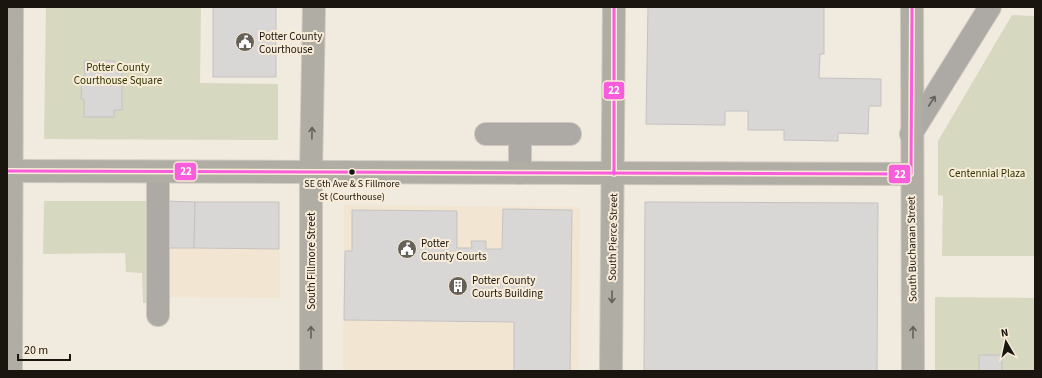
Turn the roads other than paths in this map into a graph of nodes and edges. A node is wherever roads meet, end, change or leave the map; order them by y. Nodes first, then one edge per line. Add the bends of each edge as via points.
1 (12, 7) edge
2 (314, 7) edge
3 (614, 7) edge
4 (912, 7) edge
5 (990, 7) edge
6 (486, 134) dead end
7 (520, 134) junction
8 (570, 134) dead end
9 (911, 134) junction
10 (9, 171) edge
11 (158, 172) junction
12 (311, 172) junction
13 (520, 174) junction
14 (614, 174) junction
15 (911, 174) junction
16 (158, 316) dead end
17 (11, 371) edge
18 (311, 371) edge
19 (611, 371) edge
20 (913, 371) edge

1 - 10 main road
12 -> 2 main road, South Fillmore Street
3 - 14 main road, South Pierce Street
4 - 9 main road, South Buchanan Street
9 -> 5 lane
6 - 7 lane
7 - 8 lane
7 - 13 lane
9 - 15 main road, South Buchanan Street
10 - 11 main road
10 - 17 main road
11 - 12 main road
11 - 16 lane
12 - 13 main road
18 -> 12 main road, South Fillmore Street
13 - 14 main road
14 - 15 main road
14 -> 19 main road, South Pierce Street
20 -> 15 main road, South Buchanan Street

